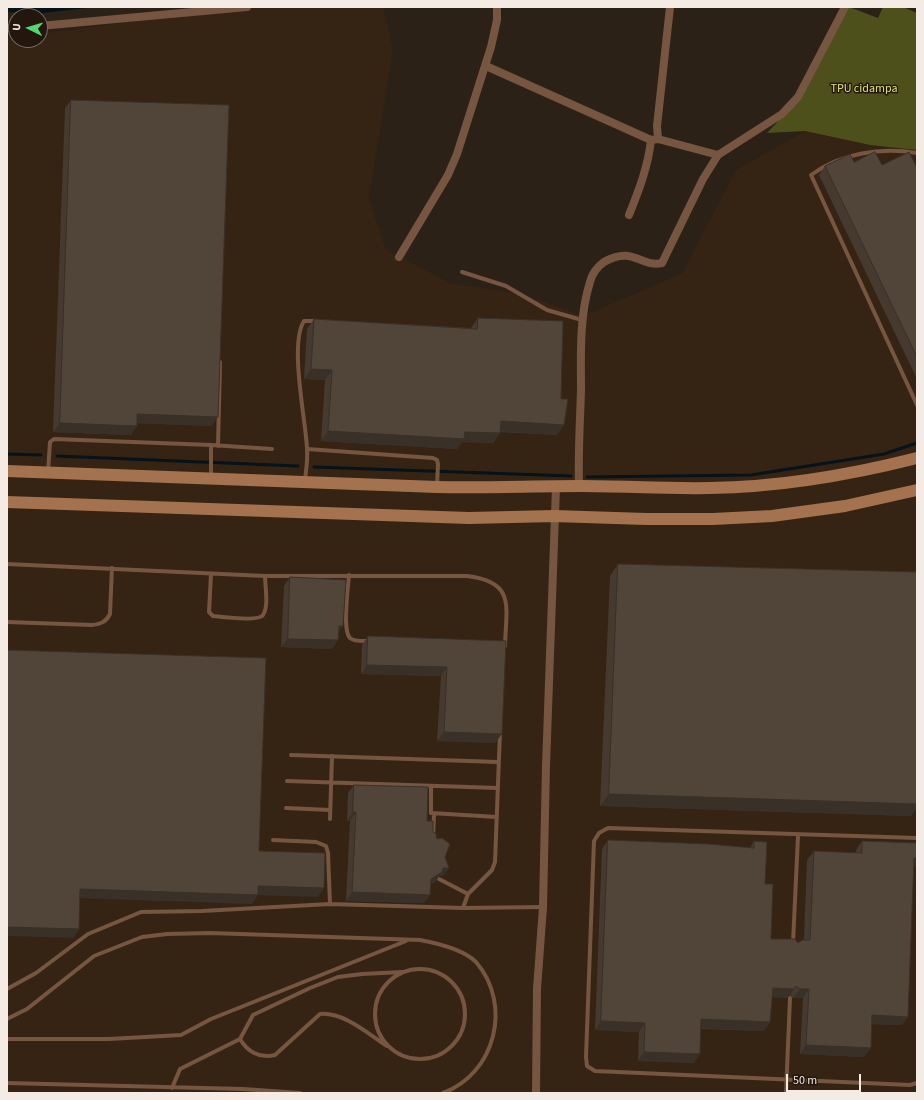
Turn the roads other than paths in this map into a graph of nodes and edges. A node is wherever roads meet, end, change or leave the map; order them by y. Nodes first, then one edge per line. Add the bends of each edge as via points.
1 (247, 7) edge
2 (497, 7) edge
3 (670, 7) edge
4 (845, 7) edge
5 (48, 25) edge
6 (486, 66) junction
7 (654, 140) junction
8 (917, 153) edge
9 (718, 155) junction
10 (629, 215) dead end
11 (399, 257) dead end
12 (462, 272) dead end
13 (582, 320) junction
14 (320, 321) edge
15 (220, 358) edge
16 (917, 405) edge
17 (210, 445) junction
18 (218, 446) junction
19 (307, 449) junction
20 (272, 450) dead end
21 (917, 458) edge
22 (7, 471) edge
23 (48, 472) junction
24 (211, 473) junction
25 (305, 482) junction
26 (438, 482) junction
27 (579, 486) junction
28 (556, 487) junction
29 (917, 490) edge
30 (7, 502) edge
31 (554, 516) junction
32 (7, 564) edge
33 (112, 568) junction
34 (211, 574) junction
35 (349, 575) junction
36 (265, 576) junction
37 (7, 622) edge
38 (371, 641) edge
39 (497, 645) edge
40 (505, 646) junction
41 (505, 653) edge
42 (500, 723) edge
43 (291, 755) dead end
44 (332, 756) junction
45 (498, 762) junction
46 (287, 781) dead end
47 (332, 782) junction
48 (431, 786) junction
49 (498, 788) junction
50 (286, 808) dead end
51 (330, 810) junction
52 (434, 814) junction
53 (497, 817) junction
54 (330, 818) dead end
55 (798, 836) junction
56 (917, 838) edge
57 (273, 840) dead end
58 (433, 845) edge
59 (439, 878) edge
60 (468, 894) junction
61 (330, 904) junction
62 (542, 907) junction
63 (462, 908) junction
64 (408, 940) junction
65 (792, 948) edge
66 (404, 972) junction
67 (7, 989) edge
68 (790, 998) dead end
69 (7, 1020) edge
70 (7, 1039) edge
71 (240, 1039) junction
72 (390, 1048) junction
73 (787, 1079) junction
74 (7, 1083) edge
75 (917, 1083) edge
76 (172, 1088) junction
77 (300, 1093) edge
78 (443, 1093) edge
79 (536, 1093) edge
80 (786, 1093) edge

1 - 5 street
2 - 6 street via 497,20
3 - 7 street
4 - 9 street via 798,97 782,114
6 - 7 street
6 - 11 street via 448,175
7 - 9 street
7 - 10 street
8 - 16 lane via 874,152 854,155 836,160 811,175
9 - 13 street via 703,179 662,263 653,264 624,255 603,263 590,280
12 - 13 lane via 506,286 547,310
13 - 27 street
14 - 19 lane via 304,321 300,332 298,362
15 - 18 lane
17 - 18 lane
17 - 23 lane via 54,439 50,442
17 - 24 lane
18 - 20 lane
19 - 25 lane
19 - 26 lane via 432,458 437,460
21 - 27 street via 879,468 762,486
22 - 23 street
23 - 24 street
24 - 25 street
25 - 26 street
26 - 28 street
27 - 28 street
28 - 31 street
29 - 31 street via 845,506 739,519
30 - 31 street via 469,518
31 - 62 street
32 - 33 lane
33 - 34 lane
33 - 37 lane via 110,614 101,624
34 - 36 lane
34 - 36 lane via 209,612 218,616 252,619 263,615
35 - 36 lane
35 - 38 lane via 346,614 348,632 355,640
35 - 40 lane via 467,576 494,582 503,591 506,601
39 - 40 lane
40 - 41 lane
42 - 45 lane
43 - 44 lane
44 - 45 lane
44 - 47 lane
45 - 49 lane
46 - 47 lane
47 - 48 lane
47 - 51 lane
48 - 49 lane
48 - 52 lane via 430,810
49 - 53 lane
50 - 51 lane
51 - 54 lane
52 - 53 lane
52 - 58 lane
53 - 60 lane via 494,866
55 - 56 lane
55 - 65 lane
55 - 73 lane via 608,828 599,833 594,841 586,1057 588,1066 595,1071 607,1072
57 - 61 lane via 316,842 326,846
59 - 60 lane
60 - 63 lane
61 - 63 lane
61 - 67 lane via 141,912 88,934 36,973
62 - 63 lane
62 - 79 street via 537,989
64 - 69 lane via 210,933 142,937 94,956 27,1009
64 - 70 lane via 211,1019 180,1035
64 - 78 lane via 438,943 475,961 488,982 496,1004 496,1026 489,1049 474,1072 460,1085
66 - 71 lane via 338,977 310,988 253,1015
66 - 72 lane via 388,982 378,998 375,1016 379,1034
66 - 72 lane via 421,969 438,972 452,982 462,996 465,1013 462,1030 453,1045 439,1056 422,1060 405,1057
68 - 73 lane
71 - 72 lane via 251,1052 275,1056 318,1015 326,1014 341,1017
71 - 76 lane via 180,1069
73 - 75 lane via 910,1085
73 - 80 lane
74 - 76 lane
76 - 77 lane

